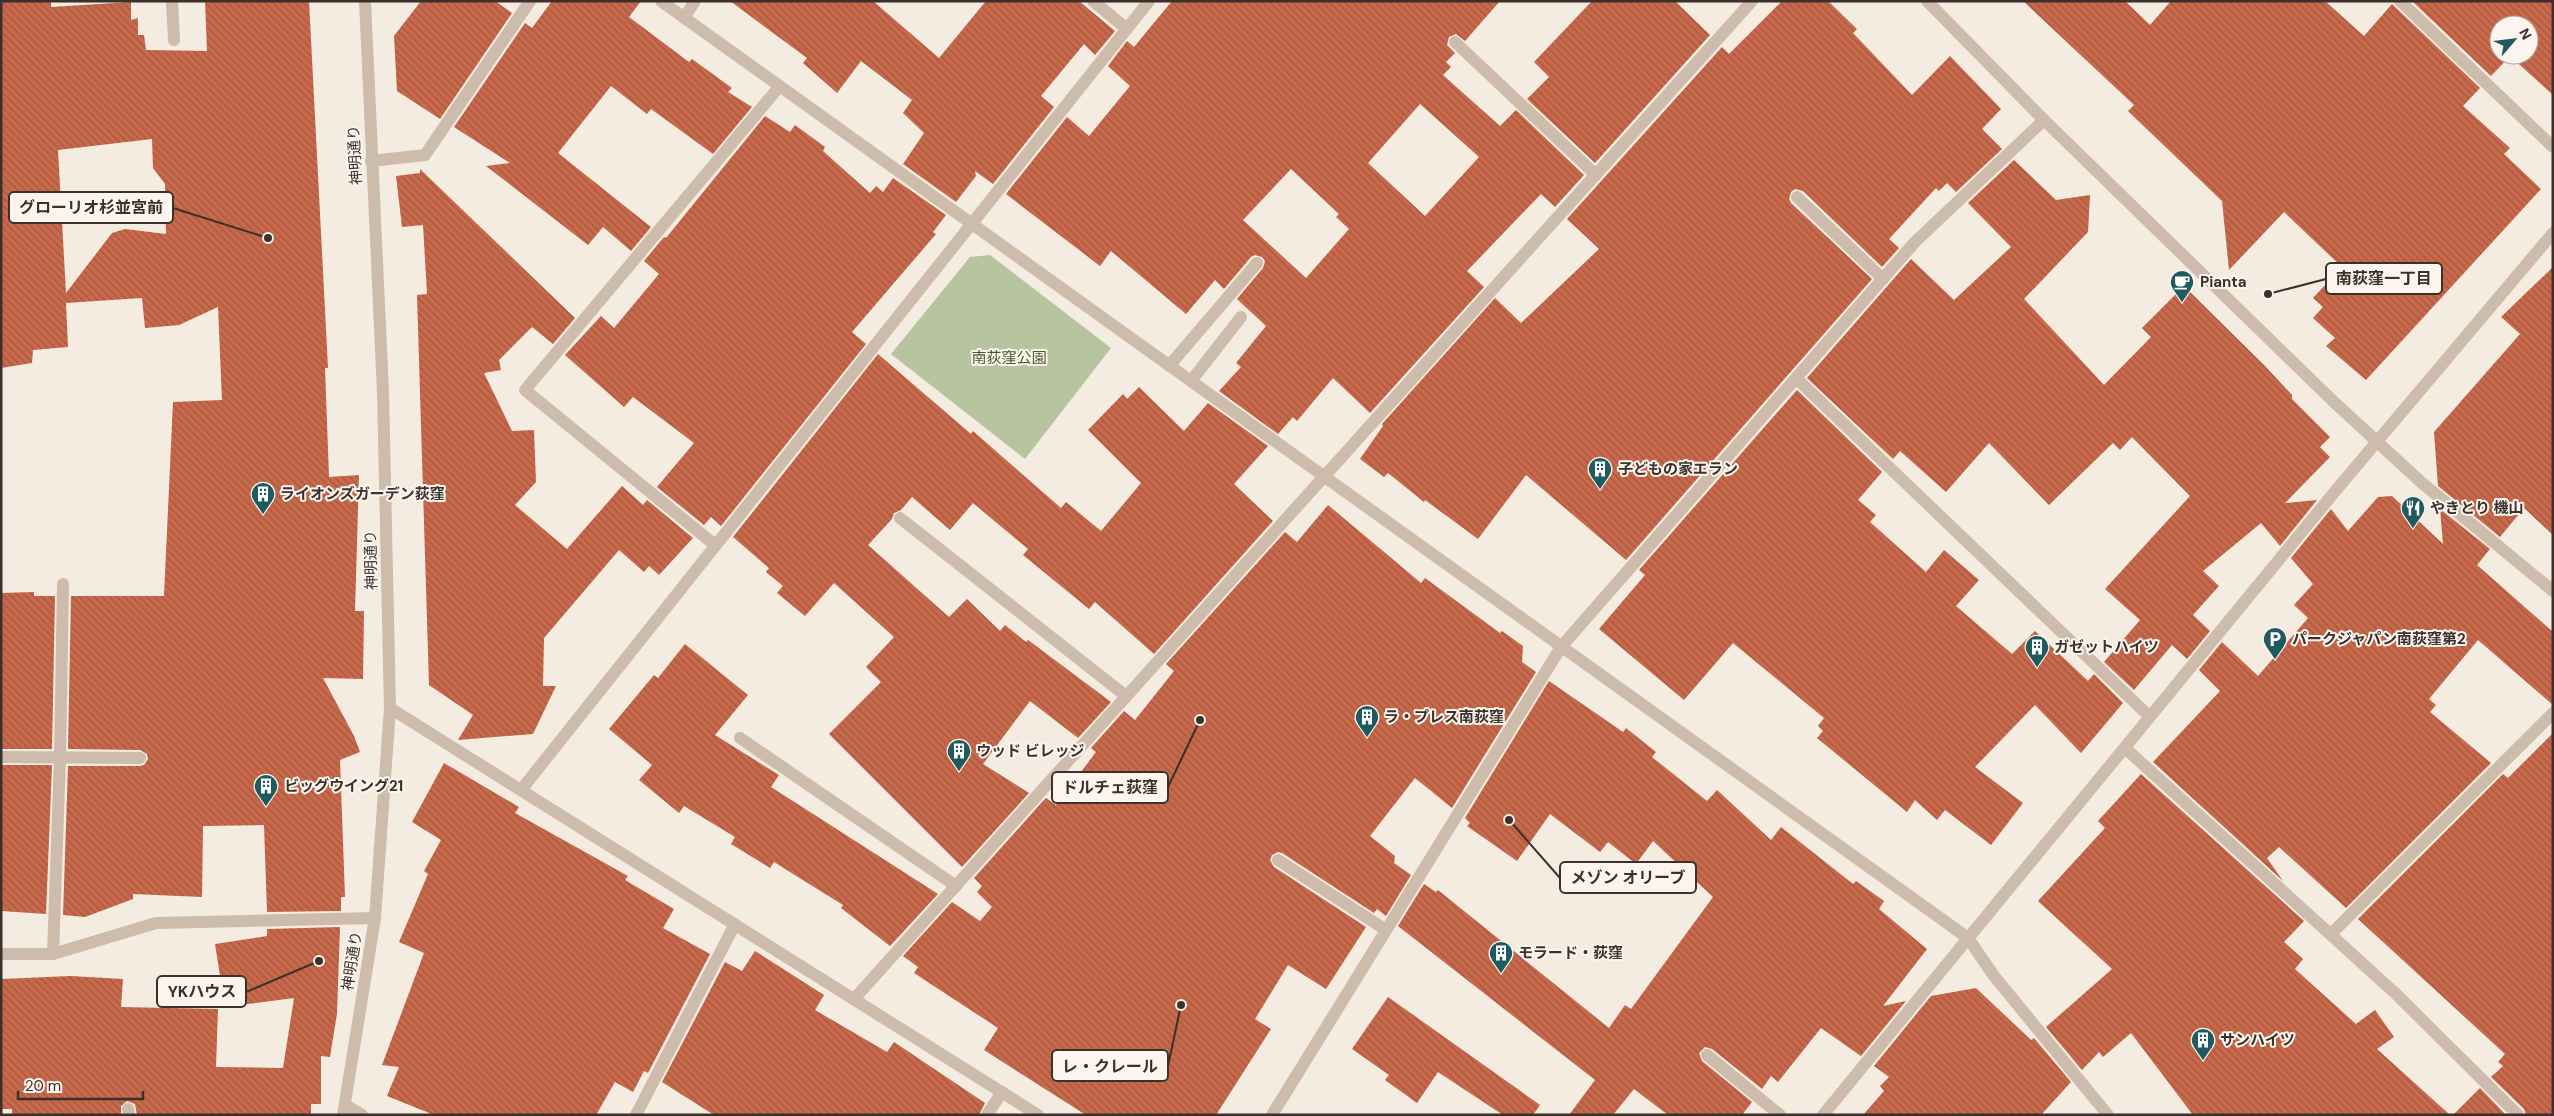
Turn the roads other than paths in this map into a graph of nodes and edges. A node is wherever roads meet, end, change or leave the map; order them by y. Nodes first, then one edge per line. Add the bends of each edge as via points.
1 (172, 1) edge
2 (365, 1) edge
3 (530, 1) edge
4 (661, 1) edge
5 (695, 1) edge
6 (1093, 1) edge
7 (1150, 1) edge
8 (1752, 1) edge
9 (1927, 1) edge
10 (2400, 1) edge
11 (684, 18) junction
12 (1127, 29) junction
13 (174, 40) dead end
14 (1455, 42) dead end
15 (779, 86) junction
16 (2044, 120) junction
17 (2553, 147) edge
18 (372, 161) junction
19 (1596, 174) junction
20 (1797, 198) dead end
21 (972, 224) junction
22 (2553, 233) edge
23 (1257, 263) dead end
24 (1883, 279) junction
25 (1241, 317) dead end
26 (1169, 366) junction
27 (1797, 379) junction
28 (1190, 381) junction
29 (2377, 443) junction
30 (1324, 477) junction
31 (900, 518) dead end
32 (716, 545) junction
33 (63, 584) dead end
34 (2553, 591) edge
35 (1561, 647) junction
36 (1126, 696) junction
37 (390, 708) junction
38 (2553, 714) edge
39 (2149, 716) junction
40 (740, 738) dead end
41 (2126, 748) junction
42 (1, 757) edge
43 (60, 758) junction
44 (140, 758) dead end
45 (521, 790) junction
46 (1278, 860) dead end
47 (956, 886) junction
48 (375, 918) junction
49 (735, 924) junction
50 (1386, 930) junction
51 (2330, 934) junction
52 (1968, 938) junction
53 (1, 954) edge
54 (52, 954) junction
55 (854, 999) junction
56 (1707, 1055) dead end
57 (1002, 1092) junction
58 (344, 1110) edge
59 (362, 1115) edge
60 (636, 1115) edge
61 (987, 1115) edge
62 (1038, 1115) edge
63 (1272, 1115) edge
64 (1780, 1115) edge
65 (1824, 1115) edge
66 (2108, 1115) edge
67 (2518, 1115) edge

1 - 13 street
2 - 18 street, 神明通り
3 - 18 street via 425,155
4 - 11 street
5 - 11 street
6 - 12 street
7 - 12 street
8 - 19 street
9 - 16 street
10 - 17 street
11 - 15 street
12 - 21 street
14 - 19 street
15 - 21 street
15 - 32 street via 525,390
16 - 24 street via 1915,242
16 - 29 street
18 - 37 street, 神明通り via 383,392
19 - 30 street
20 - 24 street
21 - 26 street
21 - 32 street
22 - 29 street
23 - 26 street
24 - 27 street
25 - 28 street
26 - 28 street
27 - 35 street
27 - 39 street
28 - 30 street
29 - 34 street
29 - 39 street
30 - 35 street
30 - 36 street
31 - 36 street
32 - 45 street
33 - 43 street
35 - 50 street
35 - 52 street
36 - 47 street
37 - 45 street
37 - 48 street, 神明通り
38 - 51 street
39 - 41 street
40 - 47 street
41 - 51 street
41 - 52 street
42 - 43 street
43 - 44 street
43 - 54 street
45 - 49 street
46 - 50 street
47 - 55 street
48 - 54 street via 156,923
48 - 58 street, 神明通り
49 - 55 street
49 - 60 street
50 - 63 street
51 - 67 street via 2396,994
52 - 65 street
52 - 66 street via 1994,976
53 - 54 street
55 - 57 street
56 - 64 street
57 - 61 street
57 - 62 street
58 - 59 street

